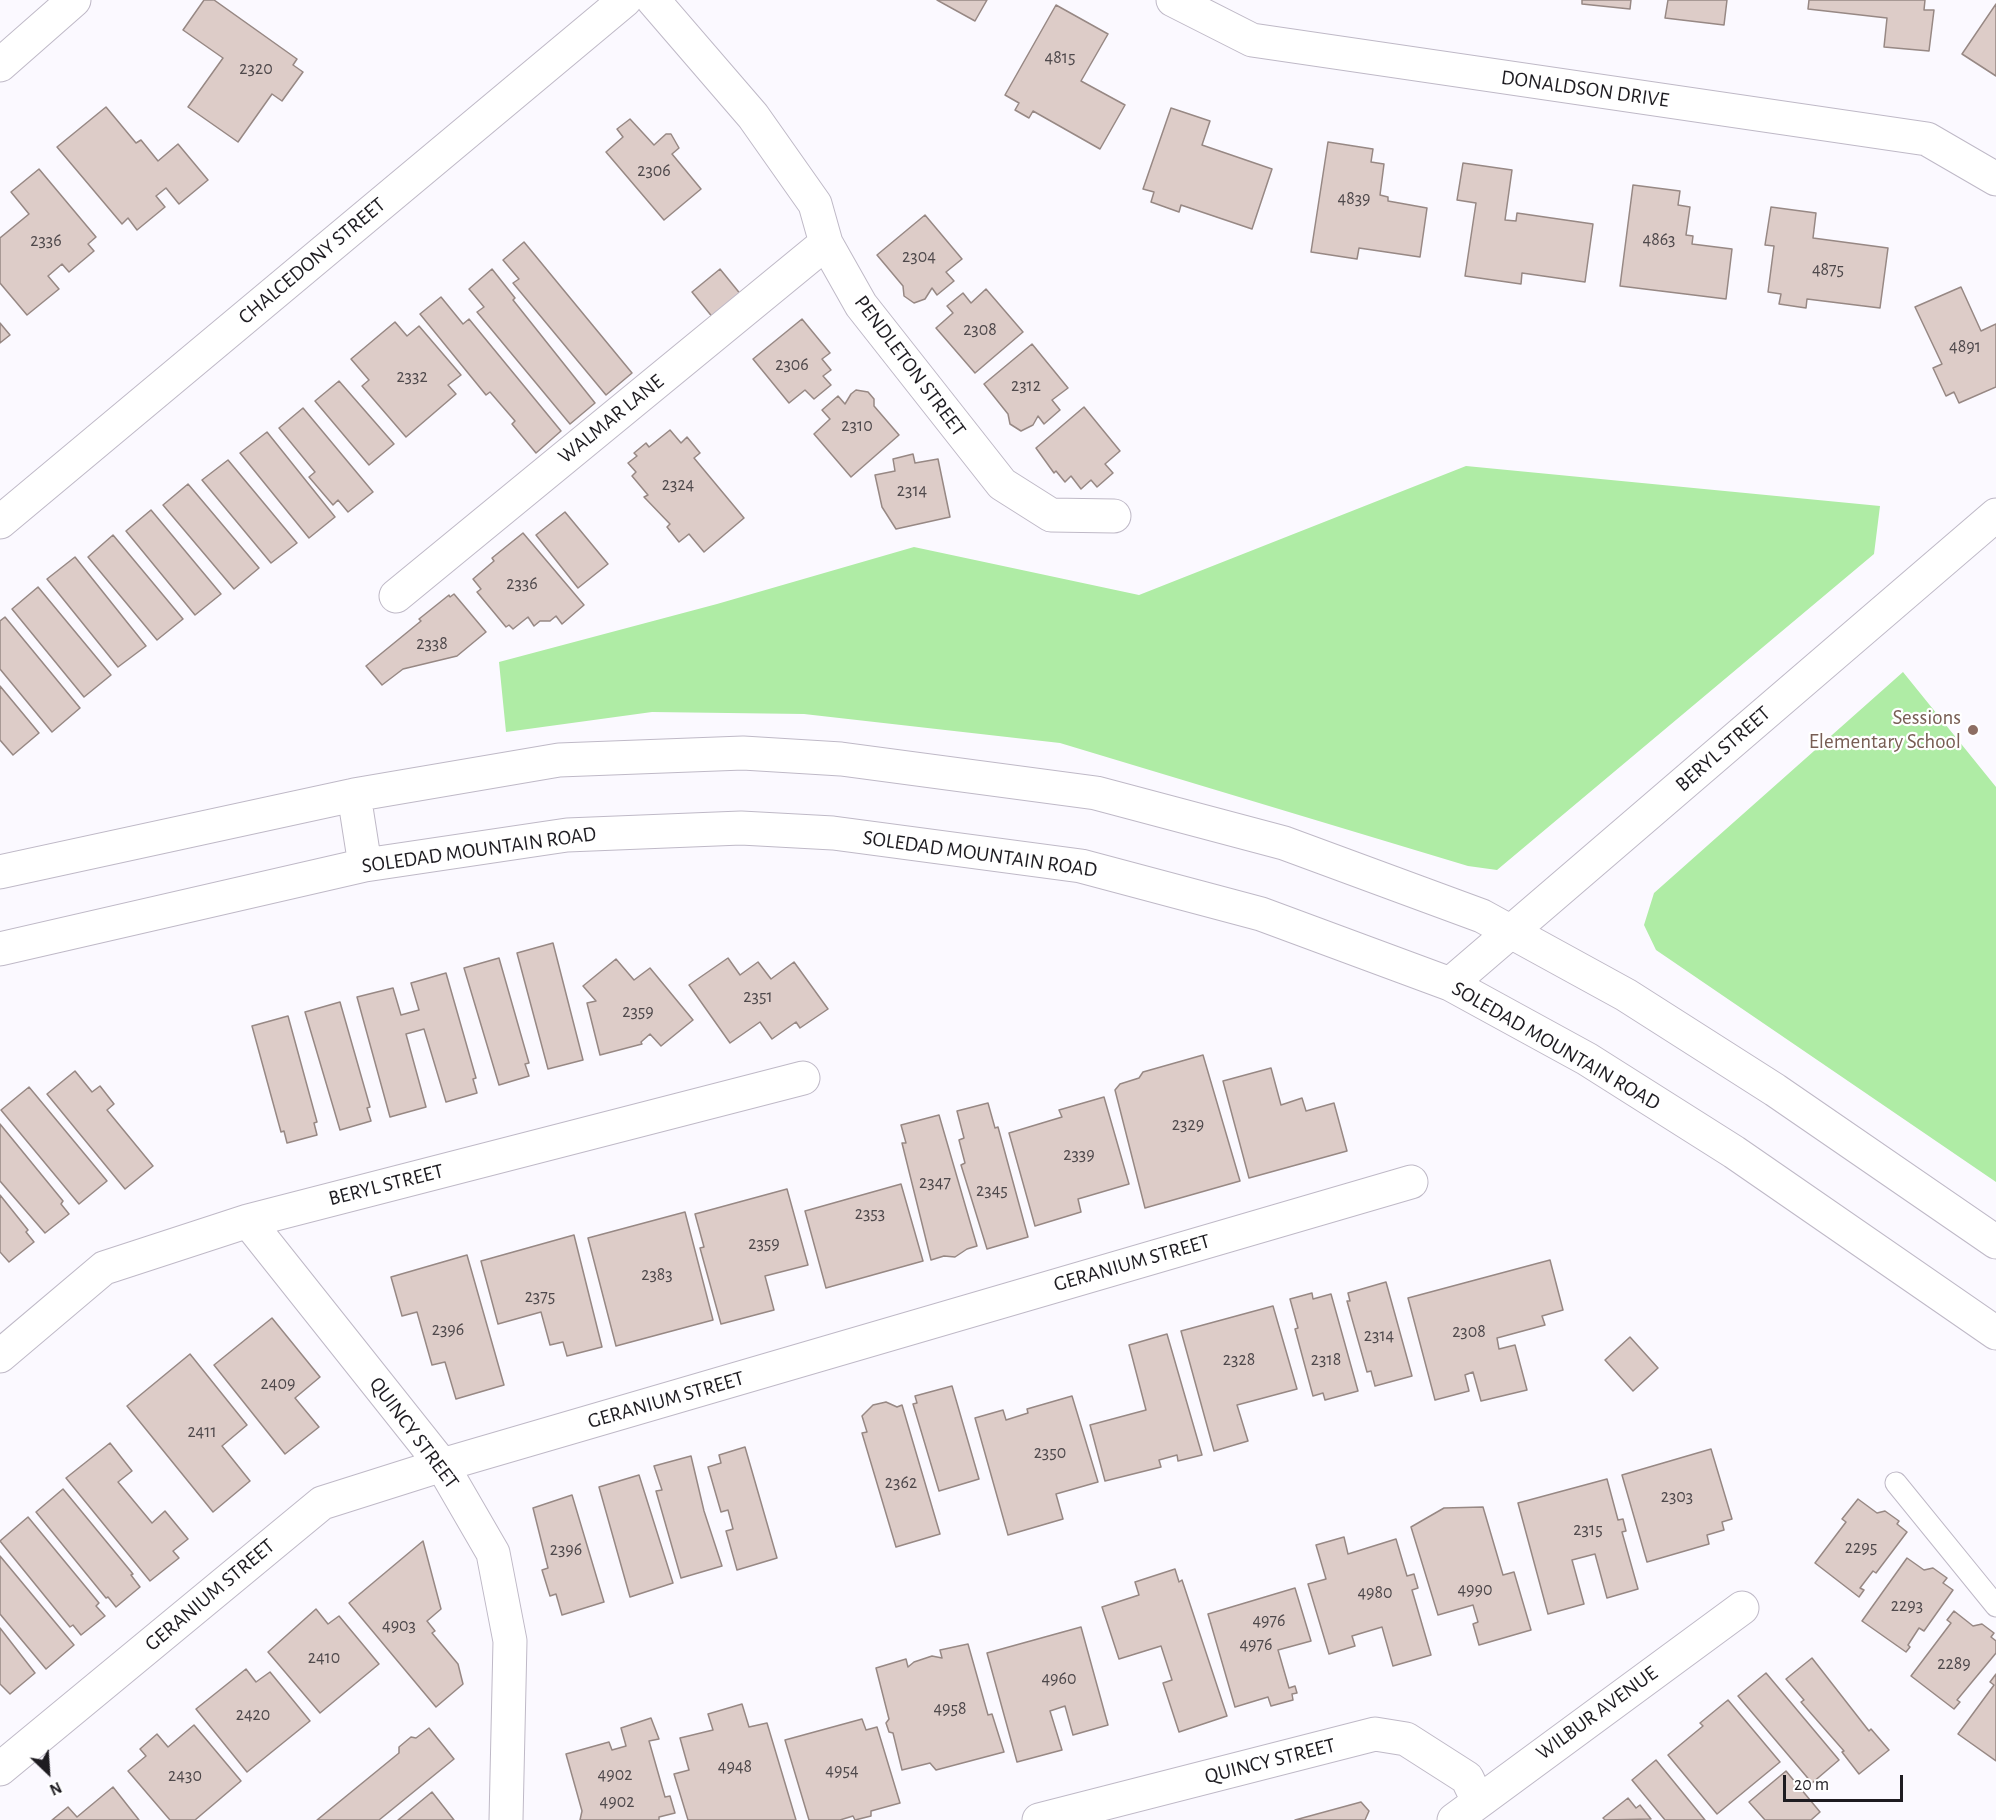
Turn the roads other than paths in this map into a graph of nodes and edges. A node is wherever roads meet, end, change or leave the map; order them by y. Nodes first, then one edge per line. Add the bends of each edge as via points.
1 (74, 0) edge
2 (625, 0) edge
3 (653, 0) edge
4 (1173, 0) edge
5 (0, 65) edge
6 (1996, 179) edge
7 (826, 243) junction
8 (1996, 515) edge
9 (1114, 516) dead end
10 (0, 522) edge
11 (396, 596) dead end
12 (354, 795) junction
13 (365, 865) junction
14 (0, 872) edge
15 (1511, 932) junction
16 (0, 949) edge
17 (1450, 984) junction
18 (803, 1078) dead end
19 (1411, 1182) dead end
20 (248, 1221) junction
21 (1996, 1242) edge
22 (1996, 1333) edge
23 (0, 1356) edge
24 (442, 1465) junction
25 (1896, 1483) dead end
26 (1996, 1606) edge
27 (1742, 1608) dead end
28 (0, 1769) edge
29 (1466, 1810) edge
30 (506, 1820) edge
31 (1039, 1820) edge

1 - 5 street
2 - 10 street, CHALCEDONY STREET
3 - 7 street, PENDLETON STREET via 753,116 815,204
4 - 6 street, DONALDSON DRIVE via 1252,40 1926,139
7 - 9 street, PENDLETON STREET via 861,305 1002,484 1051,515
7 - 11 street, WALMAR LANE
8 - 15 street, BERYL STREET
12 - 13 street
12 - 14 street
12 - 15 street via 559,760 742,753 841,759 1096,793 1284,843 1482,916
13 - 16 street, SOLEDAD MOUNTAIN ROAD
13 - 17 street, SOLEDAD MOUNTAIN ROAD via 567,835 741,828 833,833 1081,866 1261,914
15 - 17 street, BERYL STREET
15 - 21 street via 1626,994 1775,1090
17 - 22 street, SOLEDAD MOUNTAIN ROAD via 1587,1059 1734,1152
18 - 20 street, BERYL STREET
19 - 24 street, GERANIUM STREET
20 - 23 street, BERYL STREET via 104,1268
20 - 24 street, QUINCY STREET
24 - 28 street, GERANIUM STREET via 322,1503
24 - 30 street, QUINCY STREET via 493,1553 510,1641
25 - 26 lane
27 - 29 street, WILBUR AVENUE
29 - 31 street, QUINCY STREET via 1467,1778 1406,1739 1375,1734

